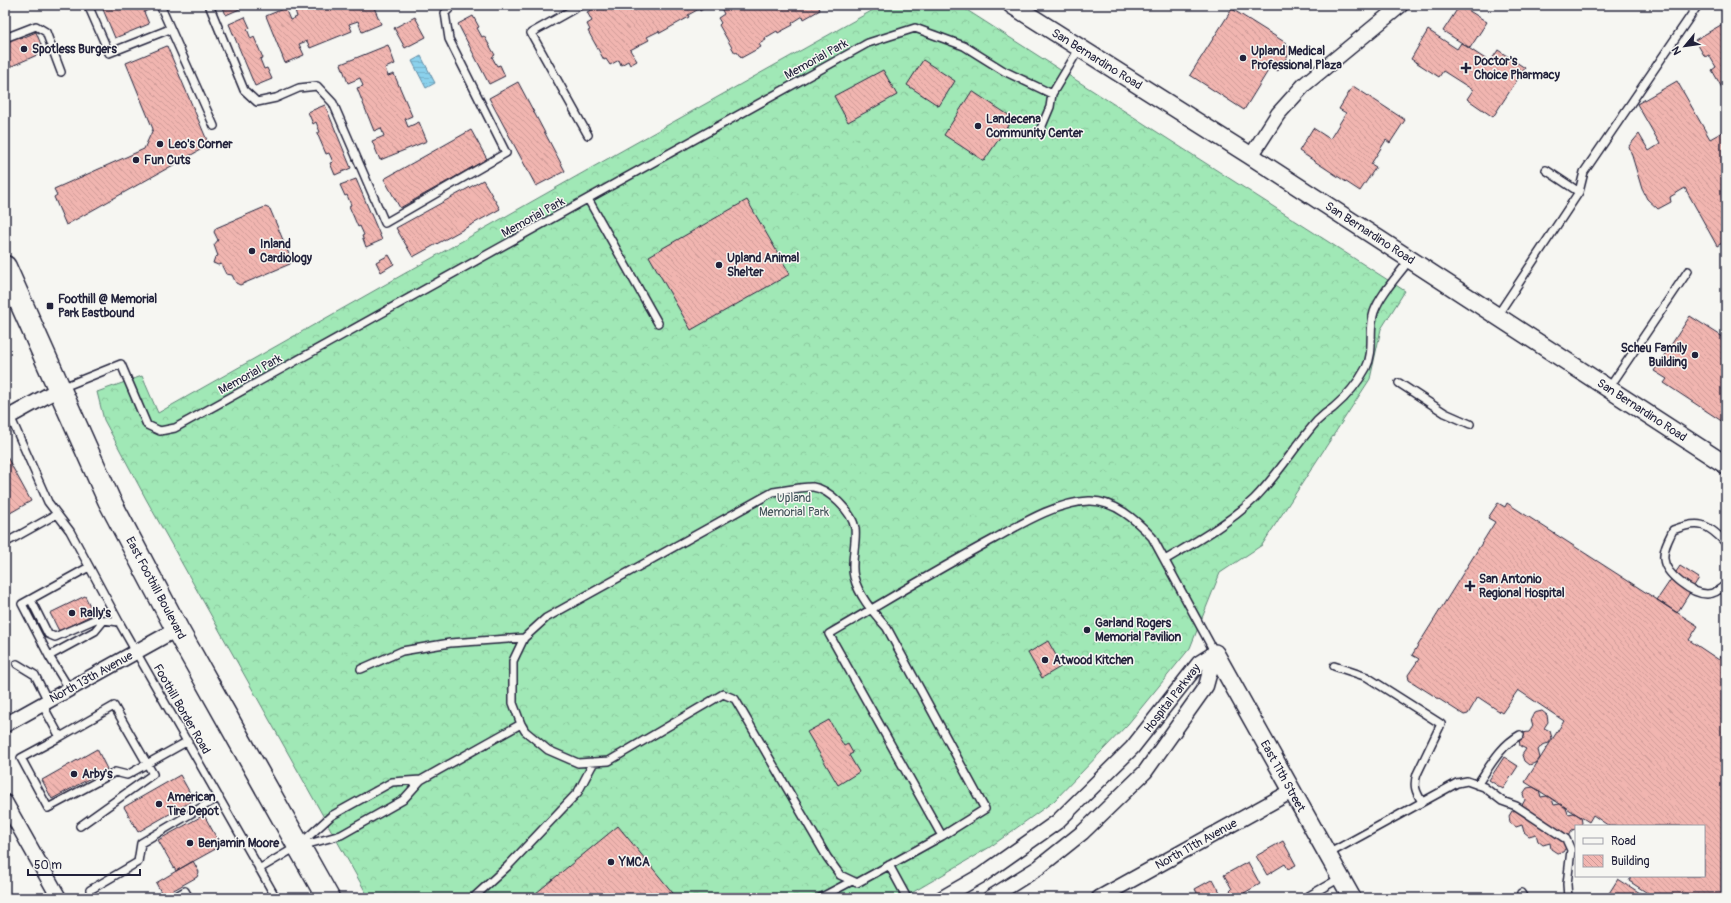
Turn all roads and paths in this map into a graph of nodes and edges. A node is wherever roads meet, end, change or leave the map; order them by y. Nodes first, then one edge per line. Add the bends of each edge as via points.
1 (88, 5) edge
2 (160, 5) edge
3 (209, 5) edge
4 (453, 5) edge
5 (580, 5) edge
6 (1401, 5) edge
7 (1698, 5) edge
8 (1018, 6) edge
9 (170, 28) junction
10 (5, 38) edge
11 (1079, 49) junction
12 (61, 72) dead end
13 (1052, 94) junction
14 (214, 126) dead end
15 (1038, 133) dead end
16 (588, 135) dead end
17 (1251, 156) junction
18 (1546, 170) dead end
19 (1579, 192) junction
20 (588, 199) junction
21 (1410, 260) junction
22 (5, 267) edge
23 (1688, 272) dead end
24 (1497, 316) junction
25 (658, 323) dead end
26 (1399, 383) dead end
27 (59, 389) junction
28 (1609, 389) junction
29 (8, 417) edge
30 (1470, 424) dead end
31 (1726, 465) edge
32 (57, 514) junction
33 (5, 543) edge
34 (1726, 543) edge
35 (1165, 560) junction
36 (89, 567) junction
37 (1726, 584) edge
38 (31, 600) junction
39 (871, 610) junction
40 (104, 620) junction
41 (119, 622) junction
42 (177, 629) junction
43 (524, 638) junction
44 (136, 652) junction
45 (1215, 653) junction
46 (49, 656) junction
47 (17, 664) dead end
48 (1334, 666) dead end
49 (361, 669) dead end
50 (70, 690) junction
51 (45, 703) junction
52 (520, 724) junction
53 (5, 725) edge
54 (1520, 735) dead end
55 (60, 737) junction
56 (188, 741) junction
57 (594, 762) junction
58 (148, 764) junction
59 (421, 780) junction
60 (1478, 785) junction
61 (1292, 791) junction
62 (219, 797) junction
63 (5, 802) edge
64 (1422, 802) junction
65 (80, 826) dead end
66 (942, 836) junction
67 (298, 846) junction
68 (1327, 854) junction
69 (889, 865) junction
70 (259, 869) junction
71 (1340, 878) junction
72 (852, 880) junction
73 (90, 890) dead end
74 (59, 898) edge
75 (173, 898) edge
76 (189, 898) edge
77 (276, 898) edge
78 (328, 898) edge
79 (473, 898) edge
80 (820, 898) edge
81 (907, 898) edge
82 (942, 898) edge
83 (990, 898) edge
84 (1099, 898) edge
85 (1305, 898) edge
86 (1352, 898) edge
87 (1568, 898) edge

1 - 9 lane via 109,53
2 - 9 lane
3 - 4 lane via 244,90 257,102 276,98 299,88 317,86 333,103 385,223 506,153 449,39 445,12
5 - 16 lane via 530,33
6 - 17 street via 1305,84 1278,114
7 - 19 lane via 1584,172
8 - 11 street, San Bernardino Road
9 - 14 lane
10 - 12 lane via 36,26 46,32
11 - 13 lane
11 - 17 street, San Bernardino Road
13 - 15 lane via 1050,107
13 - 20 lane, Memorial Park via 1004,71 964,46 914,28 868,43
17 - 21 street, San Bernardino Road
18 - 19 lane
19 - 24 lane
20 - 25 lane
20 - 27 lane, Memorial Park via 175,428 160,431 147,425 121,364
21 - 24 street, San Bernardino Road
21 - 35 lane via 1379,301 1374,313 1372,343 1366,368 1346,396 1322,416 1254,499 1204,537
22 - 27 main road, East Foothill Boulevard
23 - 28 lane
24 - 28 street, San Bernardino Road
26 - 30 lane via 1445,414
27 - 29 street
27 - 42 main road, East Foothill Boulevard via 109,500
28 - 31 street, San Bernardino Road
29 - 32 lane, Foothill Border Road via 48,502
32 - 33 lane
32 - 36 lane, Foothill Border Road via 70,531
34 - 37 lane via 1712,530 1699,524 1689,524 1673,530 1666,544 1664,559 1670,574 1692,590 1713,593
35 - 39 lane via 1152,537 1142,526 1108,503 1089,501 1067,504 1024,523 955,560
35 - 45 lane
36 - 38 lane
36 - 41 lane, Foothill Border Road
38 - 40 lane via 48,634 54,637 96,619
38 - 46 lane via 22,604
39 - 43 lane via 853,576 855,527 847,511 833,496 813,487 773,492 546,618
39 - 66 lane via 829,634
39 - 66 lane via 887,628 985,809
40 - 41 lane
40 - 46 lane via 94,631
41 - 44 lane, Foothill Border Road
42 - 44 street, North 13th Avenue
42 - 67 main road, East Foothill Boulevard
43 - 49 lane via 450,642 402,651
43 - 52 lane via 513,661 513,703
44 - 50 street, North 13th Avenue
44 - 56 lane, Foothill Border Road
45 - 61 street, East 11th Street
45 - 82 street, Hospital Parkway via 1199,662 1132,748 1057,822 982,875
45 - 83 street, Hospital Parkway via 1206,686 1145,772 1083,832 1038,868
46 - 50 lane
47 - 51 lane via 35,676
48 - 64 lane via 1367,677 1441,724 1414,783
50 - 51 street, North 13th Avenue
51 - 53 street, North 13th Avenue
51 - 55 lane
52 - 57 lane via 548,750 578,763
52 - 59 lane
54 - 60 lane via 1501,749
55 - 58 lane via 114,706
55 - 58 lane via 21,758 48,808 115,772 127,775
56 - 58 lane
56 - 62 lane, Foothill Border Road
57 - 72 lane via 609,761 723,694 735,699 827,857 840,875
57 - 79 lane via 578,792 508,866
58 - 65 lane via 153,774
59 - 67 lane via 403,800 341,835
59 - 67 lane via 392,782 330,816
60 - 64 lane via 1467,781 1457,783
60 - 87 lane via 1566,838 1571,850
61 - 68 street, East 11th Street
61 - 84 street, North 11th Avenue
62 - 70 lane, Foothill Border Road
62 - 73 lane via 140,844 138,862
63 - 74 street
64 - 68 lane
66 - 69 lane
67 - 70 lane
67 - 78 main road, East Foothill Boulevard
68 - 71 street, East 11th Street
69 - 72 lane via 857,883
69 - 81 lane
70 - 77 lane, Foothill Border Road
71 - 85 lane
71 - 86 street, East 11th Street
72 - 80 lane
75 - 76 lane via 186,891

